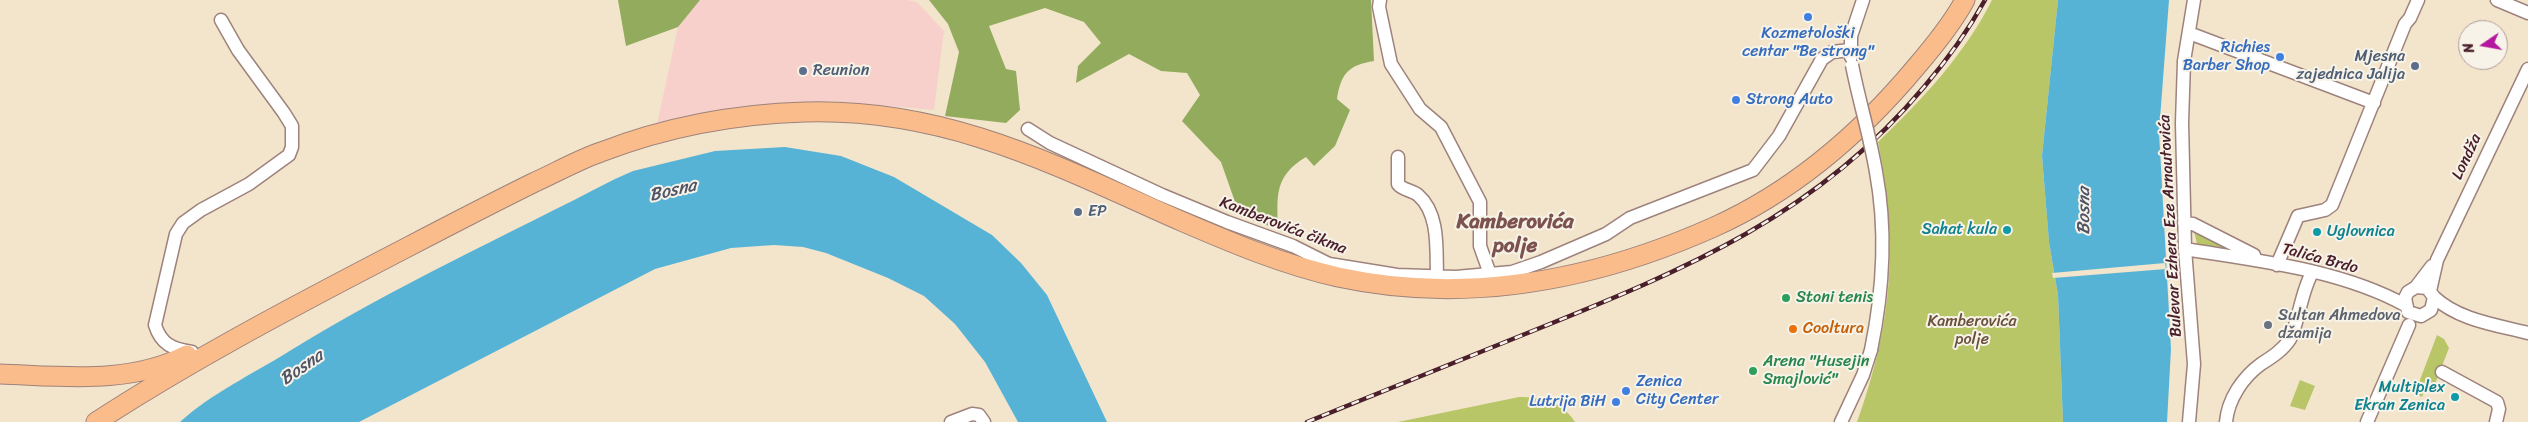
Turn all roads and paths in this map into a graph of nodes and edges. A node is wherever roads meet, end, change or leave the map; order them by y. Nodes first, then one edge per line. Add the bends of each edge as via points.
1 (1380, 0) edge
2 (1863, 0) edge
3 (1966, 0) edge
4 (2194, 0) edge
5 (2418, 0) edge
6 (2498, 0) edge
7 (2528, 13) edge
8 (221, 20) dead end
9 (2188, 33) junction
10 (1850, 50) junction
11 (2527, 72) edge
12 (2374, 103) junction
13 (1028, 129) dead end
14 (1398, 157) dead end
15 (2184, 223) junction
16 (2185, 249) junction
17 (2437, 260) junction
18 (2274, 264) junction
19 (2312, 273) junction
20 (1490, 274) junction
21 (1437, 276) junction
22 (2363, 287) junction
23 (2412, 289) junction
24 (2432, 294) junction
25 (2405, 306) junction
26 (2428, 314) junction
27 (2463, 315) junction
28 (262, 324) junction
29 (2409, 325) dead end
30 (2528, 334) edge
31 (1871, 350) junction
32 (194, 352) junction
33 (2442, 372) dead end
34 (0, 374) edge
35 (979, 418) edge
36 (96, 422) edge
37 (118, 422) edge
38 (950, 422) edge
39 (1841, 422) edge
40 (1850, 422) edge
41 (2189, 422) edge
42 (2226, 422) edge
43 (2367, 422) edge
44 (2496, 422) edge

1 - 20 street via 1391,64 1420,109 1441,127 1480,202 1480,246
2 - 10 street via 1855,18
3 - 28 highway via 1934,46 1884,106 1850,138 1790,185 1727,221 1682,241 1633,260 1566,278 1518,286 1449,289 1404,287 1338,277 1235,243 1063,166 977,135 906,119 810,111 768,113 699,123 597,153 492,203
4 - 9 street, Bulevar Ezhera Eze Arnautovića
5 - 12 street via 2405,24
6 - 7 street
8 - 32 street via 238,50 292,126 292,147 289,155 249,184 183,223 176,234 155,325 164,343 178,350
9 - 12 street
9 - 15 street, Bulevar Ezhera Eze Arnautovića via 2182,108
10 - 20 street, Kamberovića čikma via 1832,52 1822,59 1779,136 1753,170 1630,218 1606,234 1541,262 1512,272
10 - 31 street, bridge via 1877,174 1882,221 1880,301
11 - 17 street, Londža
12 - 18 street via 2332,205 2326,210 2298,216
13 - 21 street, Kamberovića čikma via 1050,143 1162,195 1293,246 1329,264 1397,275
14 - 21 street via 1398,184 1417,194 1434,222
15 - 16 street, Bulevar Ezhera Eze Arnautovića
15 - 18 street, Talića Brdo via 2193,224
16 - 18 street, Talića Brdo
16 - 41 street, Bulevar Ezhera Eze Arnautovića via 2194,364
17 - 23 street, Londža
17 - 24 street, Londža
18 - 19 street, Talića Brdo
19 - 22 street, Talića Brdo
19 - 42 street via 2290,338 2240,385
20 - 21 street, Kamberovića čikma
22 - 23 street, Talića Brdo
22 - 25 street, Talića Brdo
23 - 24 street via 2424,287
23 - 25 street via 2405,298
24 - 26 street via 2434,306
24 - 27 street
25 - 26 street via 2414,316
26 - 27 street
27 - 30 street
28 - 32 highway via 236,329
28 - 36 highway via 204,355
28 - 37 highway via 243,342 140,404
29 - 43 street
31 - 39 street
31 - 40 street
32 - 34 highway via 167,364 129,374 62,378
33 - 44 street via 2497,402
35 - 38 street

